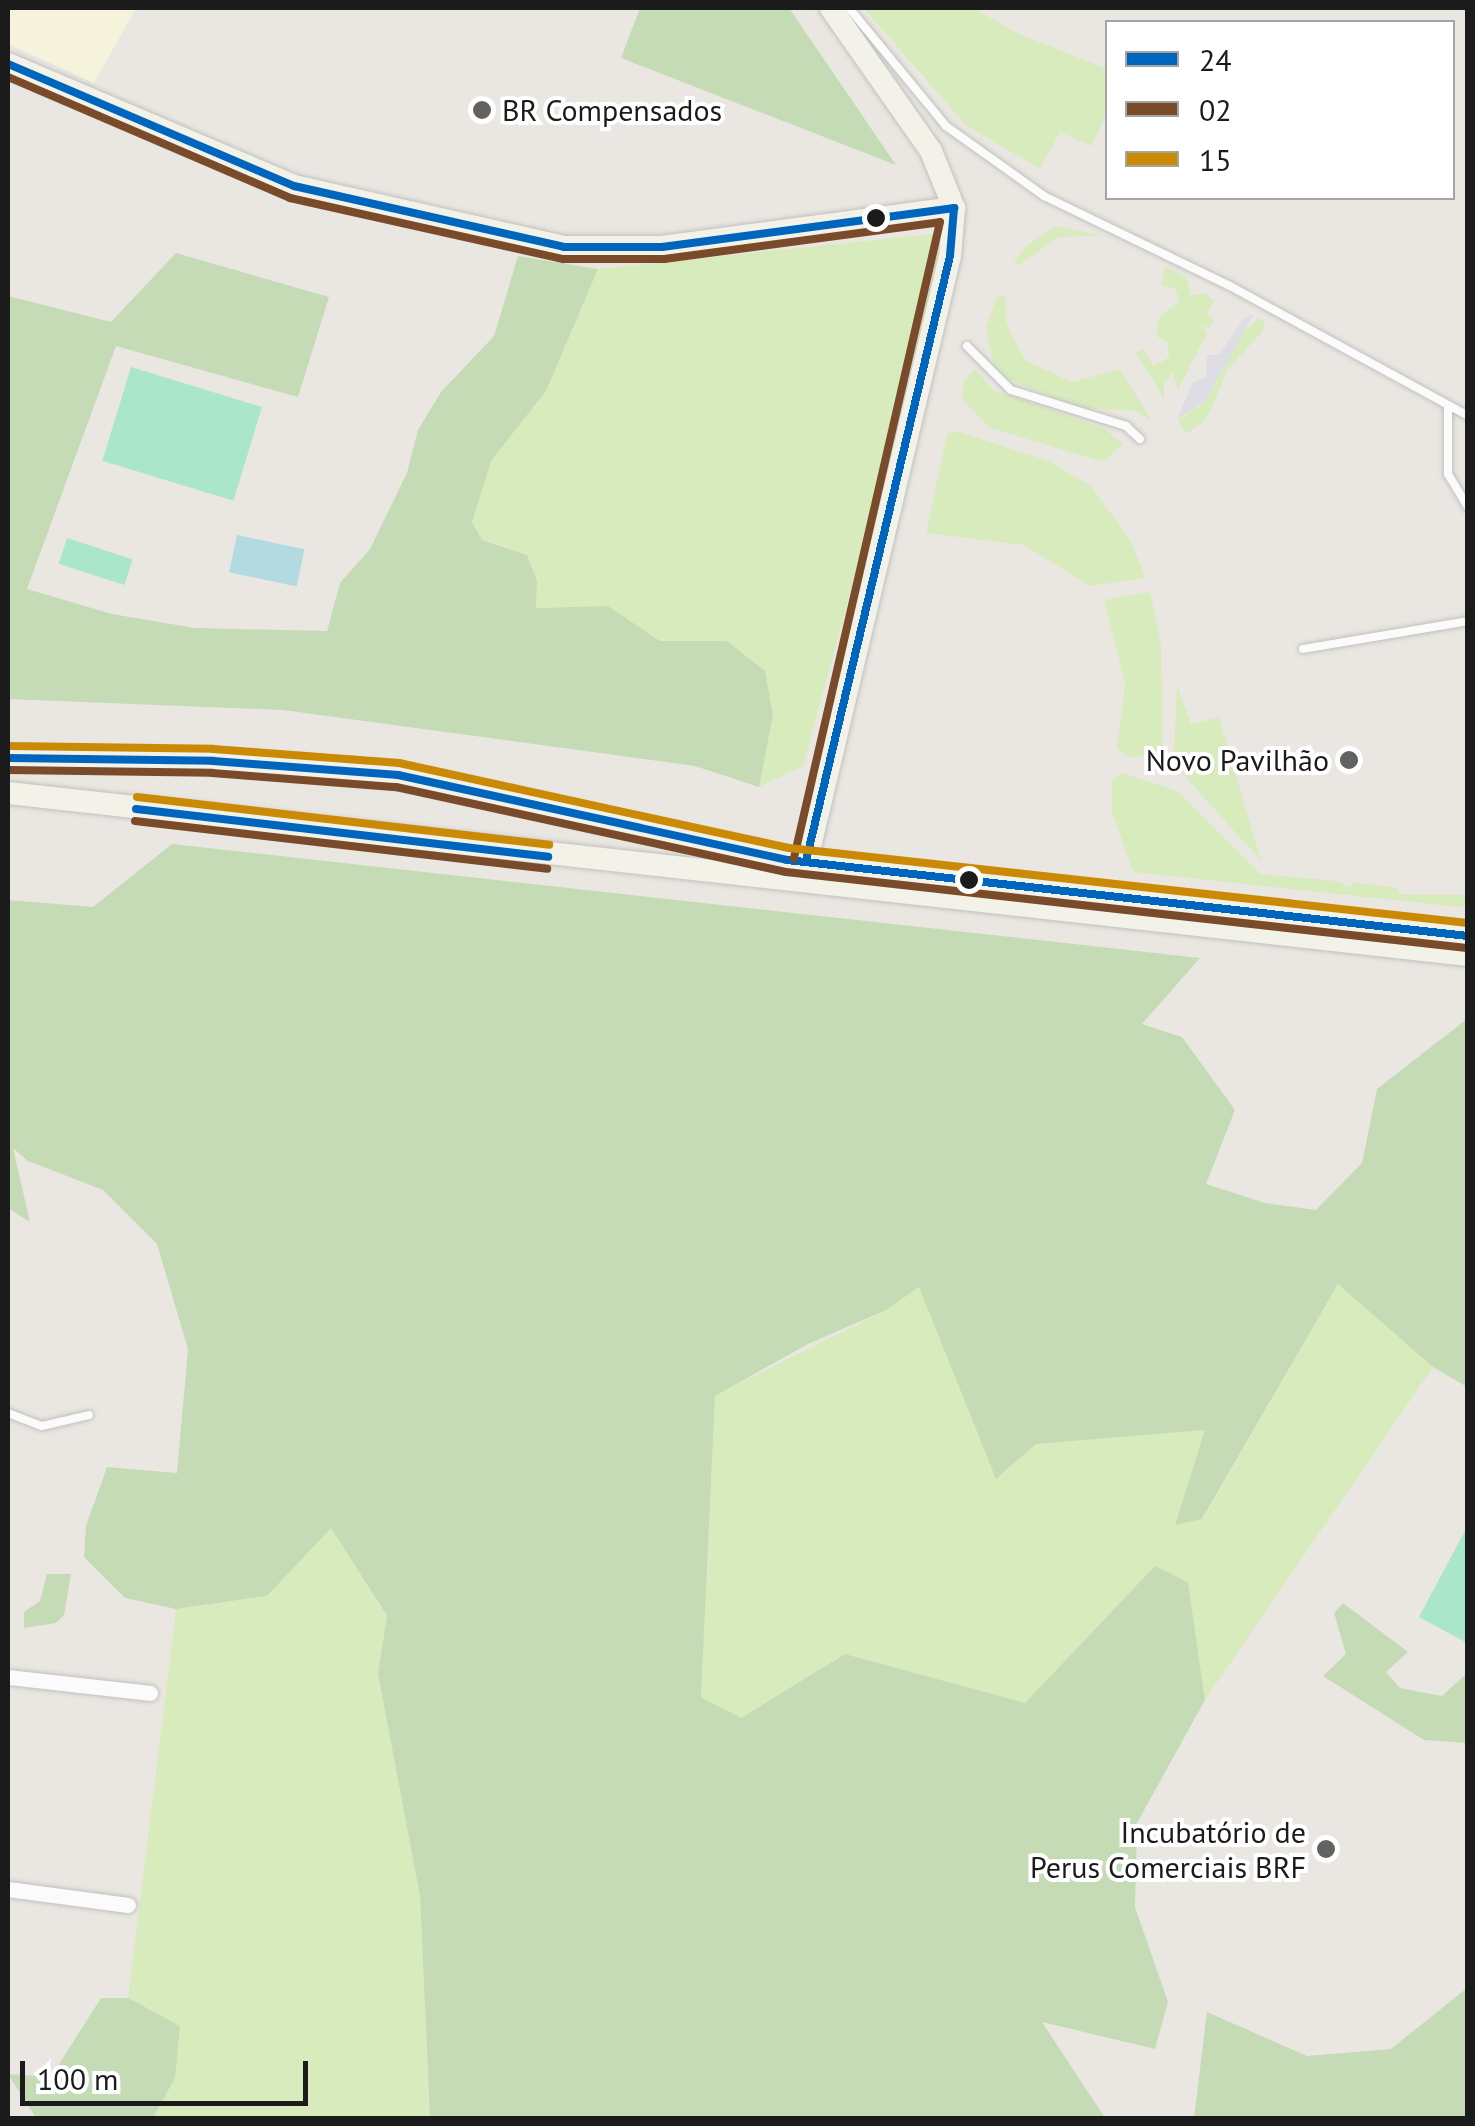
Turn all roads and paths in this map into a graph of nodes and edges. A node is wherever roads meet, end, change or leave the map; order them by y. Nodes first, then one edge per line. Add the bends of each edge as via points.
1 (830, 8) edge
2 (850, 8) edge
3 (8, 64) edge
4 (954, 208) junction
5 (967, 346) dead end
6 (1448, 406) junction
7 (1468, 416) edge
8 (1140, 439) dead end
9 (1468, 507) edge
10 (1468, 620) edge
11 (1303, 648) dead end
12 (8, 758) edge
13 (8, 794) edge
14 (806, 862) junction
15 (802, 886) junction
16 (1468, 936) edge
17 (1468, 955) edge
18 (8, 1413) edge
19 (89, 1416) dead end
20 (8, 1677) edge
21 (150, 1693) dead end
22 (8, 1889) edge
23 (128, 1905) dead end

1 - 4 main road via 931,150
2 - 6 lane via 946,126 1044,196 1228,285
3 - 4 main road via 294,186 564,248 662,247
4 - 14 main road via 950,256
5 - 8 lane via 1010,390 1126,426
6 - 7 lane
6 - 9 lane via 1448,474
10 - 11 lane
12 - 14 main road via 213,761 398,776
13 - 15 main road
14 - 15 main road
14 - 16 main road
15 - 17 main road
18 - 19 lane via 42,1426
20 - 21 street
22 - 23 street

